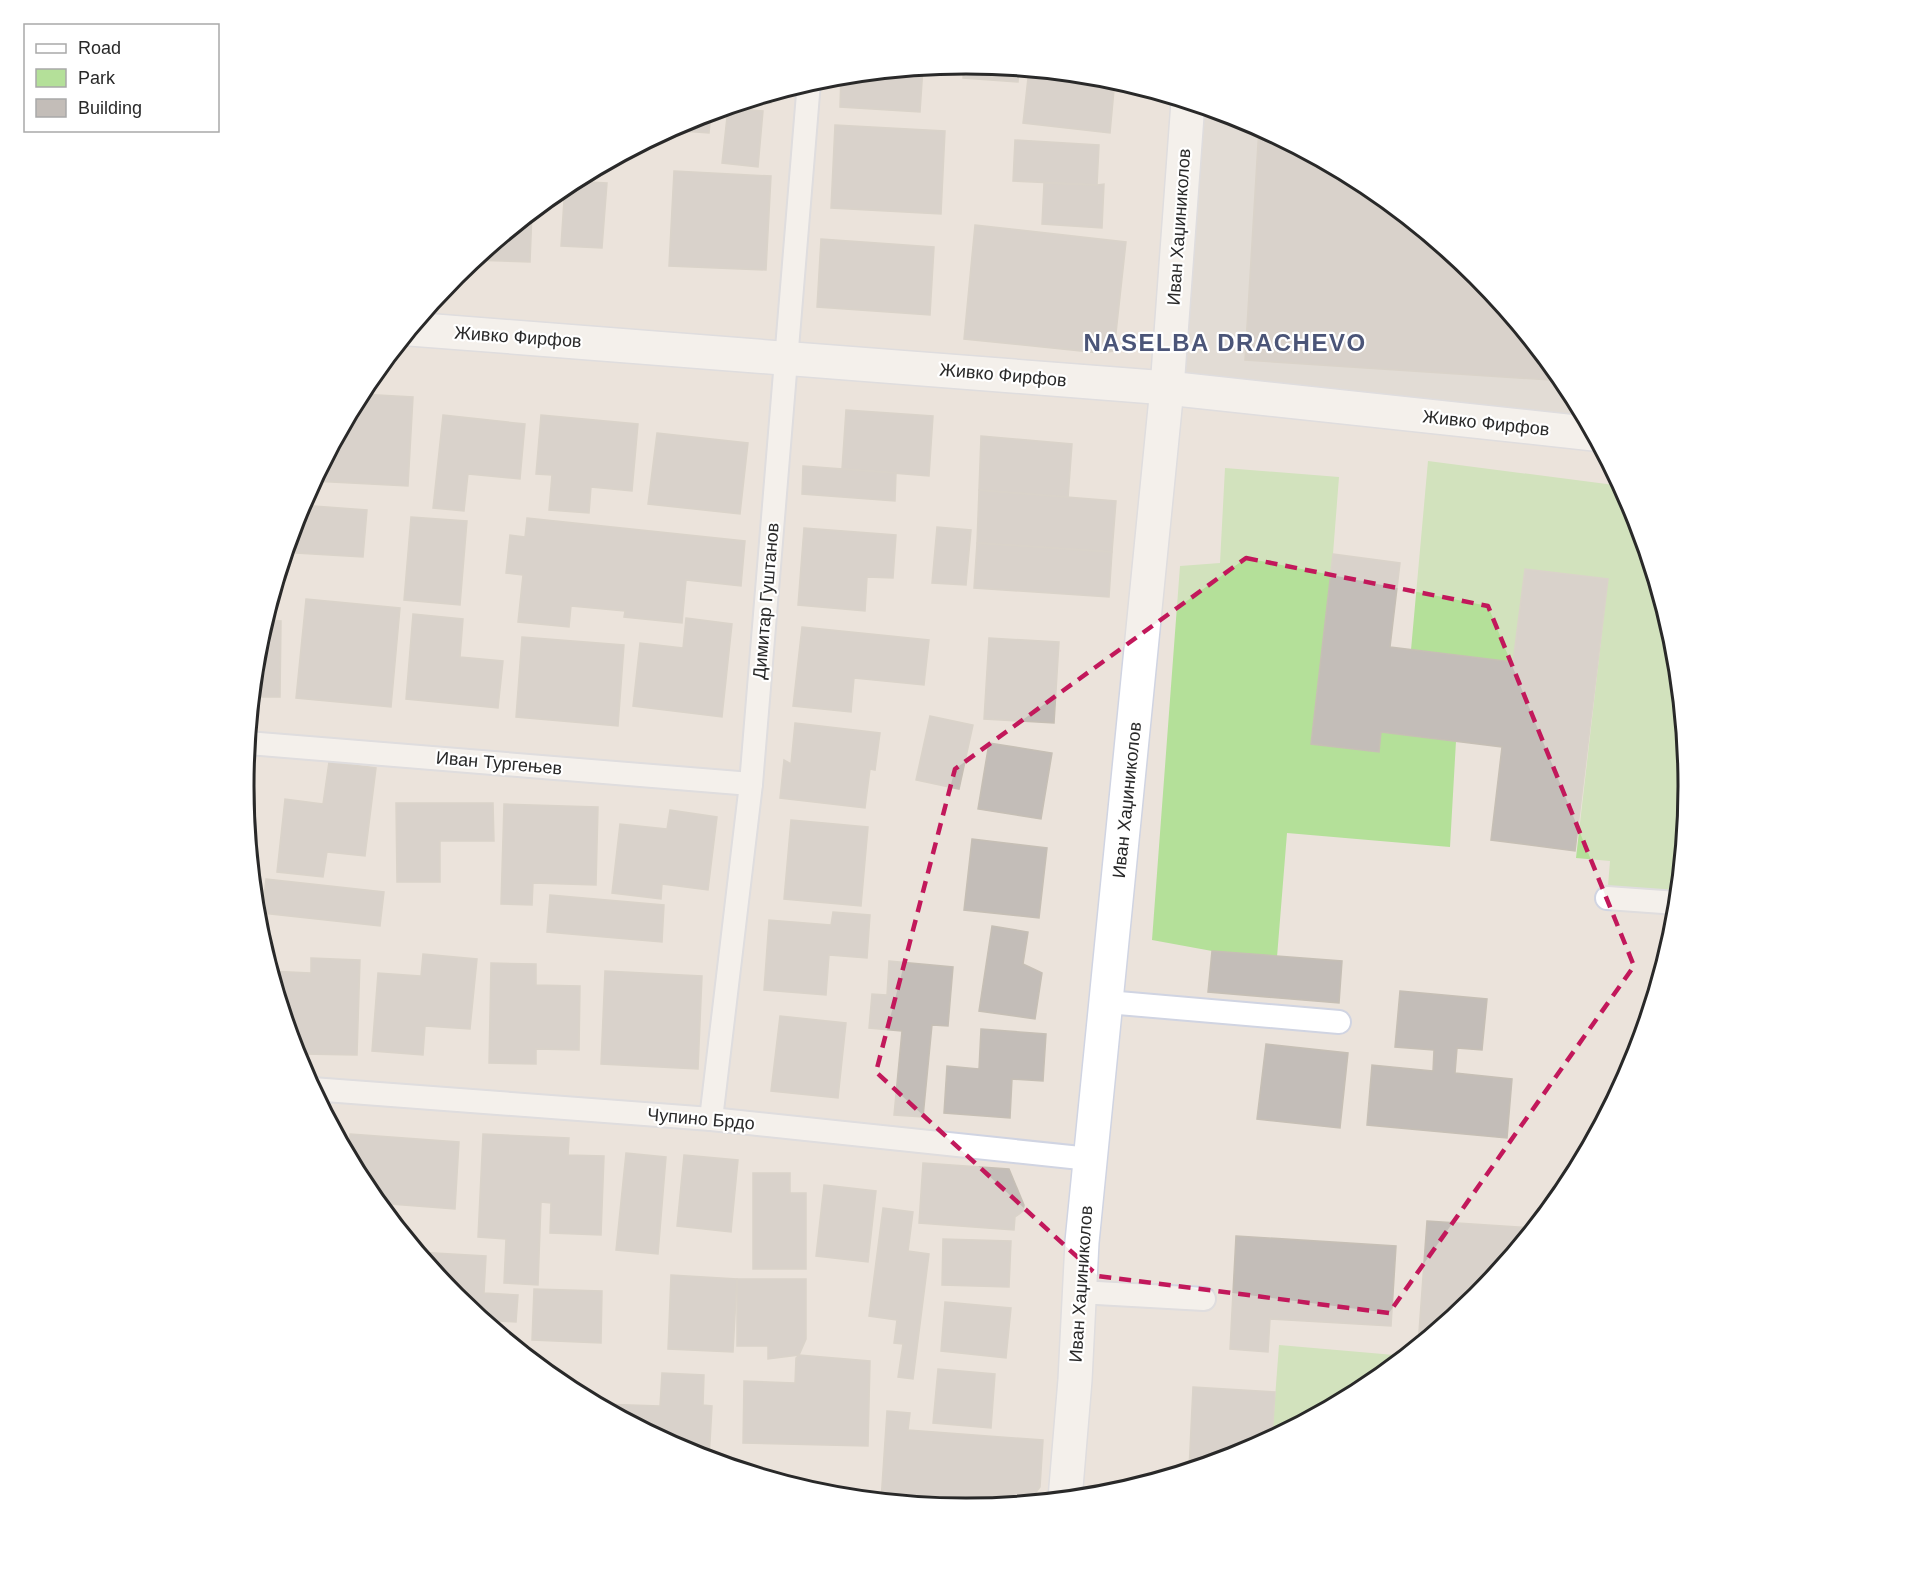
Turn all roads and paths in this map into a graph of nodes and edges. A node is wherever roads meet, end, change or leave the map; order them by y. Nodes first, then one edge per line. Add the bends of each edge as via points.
1 (808, 92) edge
2 (1187, 109) edge
3 (419, 330) edge
4 (786, 358) junction
5 (1167, 388) junction
6 (1585, 433) edge
7 (255, 744) edge
8 (751, 784) junction
9 (1607, 898) dead end
10 (1668, 902) edge
11 (1107, 1002) junction
12 (1339, 1022) dead end
13 (322, 1090) edge
14 (711, 1119) junction
15 (1090, 1159) junction
16 (1079, 1292) junction
17 (1204, 1299) dead end
18 (1066, 1491) edge

1 - 4 lane, Димитар Гуштанов
2 - 5 street, Иван Хаџиниколов
3 - 4 street, Живко Фирфов
4 - 5 street, Живко Фирфов
4 - 8 lane, Димитар Гуштанов
5 - 6 street, Живко Фирфов
5 - 11 street, Иван Хаџиниколов
7 - 8 lane, Иван Тургењев
8 - 14 lane, Димитар Гуштанов
9 - 10 lane
11 - 12 lane
11 - 15 street, Иван Хаџиниколов
13 - 14 lane, Чупино Брдо
14 - 15 lane, Чупино Брдо
15 - 16 street, Иван Хаџиниколов
16 - 17 lane
16 - 18 street, Иван Хаџиниколов

